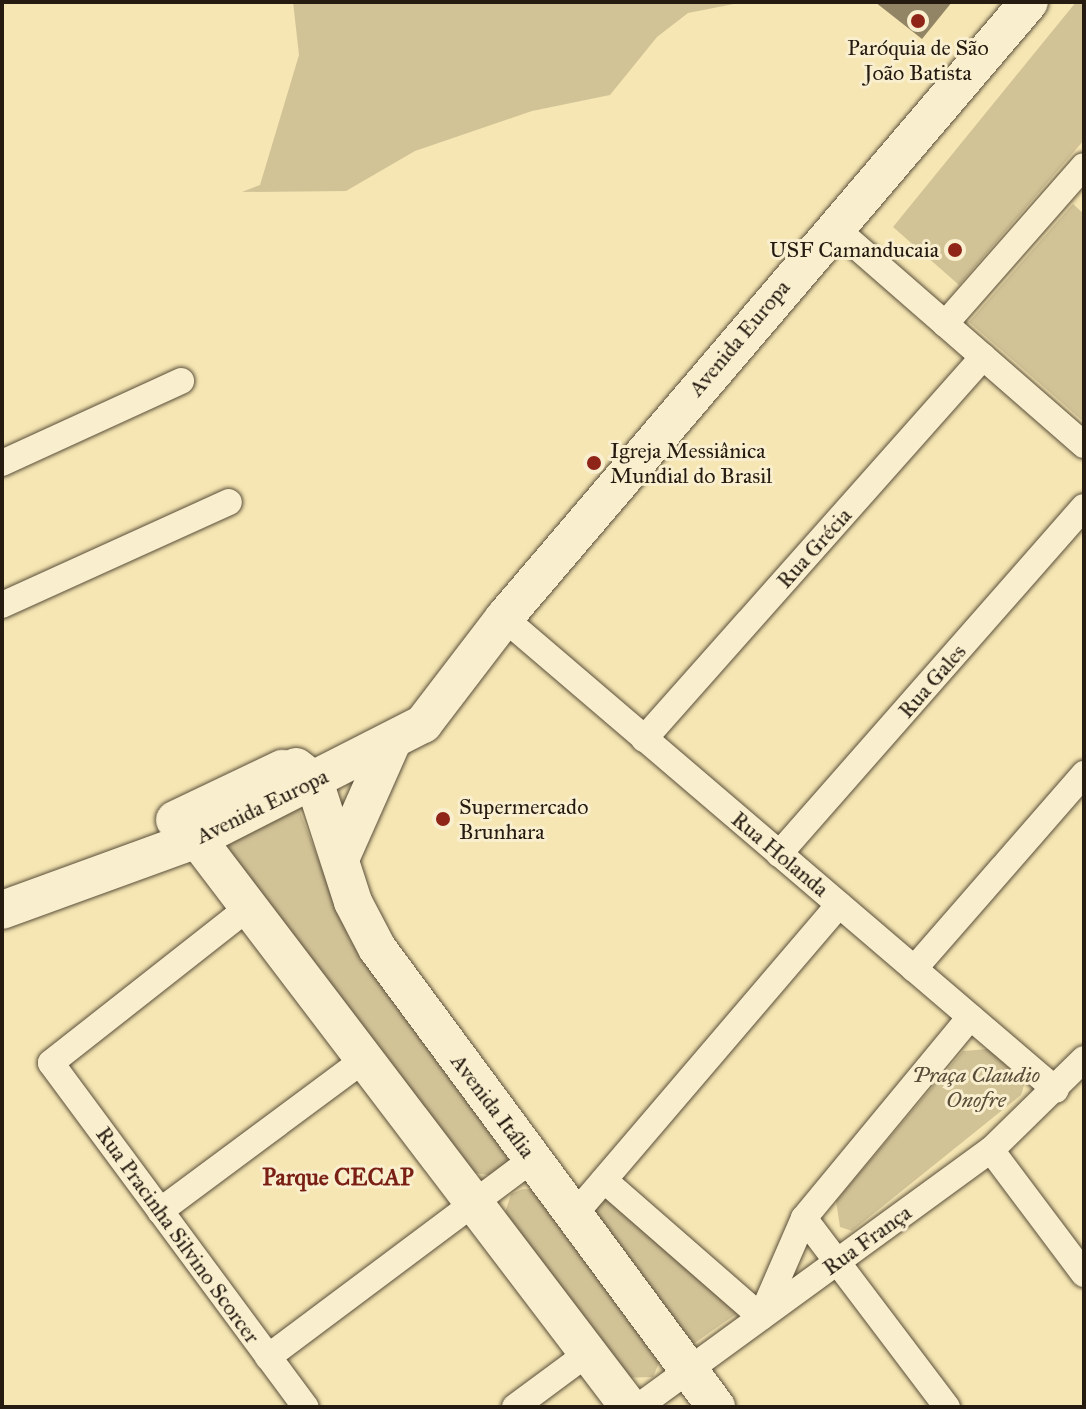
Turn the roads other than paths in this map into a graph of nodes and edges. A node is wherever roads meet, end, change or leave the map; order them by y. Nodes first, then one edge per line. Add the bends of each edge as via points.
1 (1029, 2) edge
2 (1079, 183) edge
3 (833, 226) junction
4 (945, 324) junction
5 (983, 357) junction
6 (181, 381) dead end
7 (1084, 445) edge
8 (2, 463) edge
9 (229, 502) dead end
10 (1084, 507) edge
11 (2, 605) edge
12 (504, 618) junction
13 (460, 683) junction
14 (644, 739) junction
15 (391, 744) junction
16 (302, 773) junction
17 (1084, 774) edge
18 (236, 790) junction
19 (197, 839) junction
20 (779, 854) junction
21 (340, 859) junction
22 (44, 895) junction
23 (839, 905) junction
24 (249, 907) junction
25 (2, 910) edge
26 (914, 969) junction
27 (970, 1017) junction
28 (365, 1059) junction
29 (1082, 1064) edge
30 (1056, 1090) junction
31 (991, 1150) junction
32 (533, 1159) junction
33 (604, 1180) junction
34 (474, 1203) junction
35 (160, 1211) junction
36 (574, 1215) junction
37 (804, 1218) junction
38 (837, 1262) junction
39 (1084, 1274) edge
40 (761, 1317) junction
41 (588, 1353) junction
42 (268, 1357) junction
43 (689, 1370) junction
44 (306, 1407) edge
45 (515, 1407) edge
46 (629, 1407) edge
47 (638, 1407) edge
48 (716, 1407) edge
49 (947, 1407) edge

1 - 3 street, Avenida Europa
2 - 4 street
3 - 4 street
3 - 12 street, Avenida Europa
4 - 5 street
5 - 7 street
5 - 14 street, Rua Grécia
6 - 8 street
9 - 11 street
10 - 20 street, Rua Gales
12 - 13 street, Avenida Europa
12 - 14 street, Rua Holanda
13 - 15 street, Avenida Europa via 423,724
13 - 16 street, Avenida Europa
14 - 20 street, Rua Holanda
15 - 16 street, Avenida Europa
15 - 21 street
16 - 18 street, Avenida Europa
16 - 19 street, Avenida Europa
16 - 21 street, Avenida Itália
17 - 26 street
18 - 19 street via 200,821
18 - 22 street, Avenida Europa
19 - 22 street, Avenida Europa
19 - 24 street
20 - 23 street, Rua Holanda
21 - 32 street, Avenida Itália via 377,948
22 - 25 street, Avenida Europa
23 - 26 street, Rua Holanda
23 - 33 street
24 - 28 street
24 - 35 street, Rua Pracinha Silvino Scorcer via 51,1063
26 - 27 street, Rua Holanda
27 - 30 street, Rua Holanda
27 - 37 street
28 - 34 street
28 - 35 street
29 - 30 street, Rua França
30 - 31 street, Rua França
31 - 38 street, Rua França
31 - 39 street
32 - 34 street
32 - 36 street, Avenida Itália
33 - 36 street
33 - 40 street
34 - 41 street
34 - 42 street
35 - 42 street, Rua Pracinha Silvino Scorcer
36 - 43 street, Avenida Itália
37 - 38 street
37 - 40 street
38 - 40 street, Rua França
38 - 49 street
40 - 43 street, Rua França
41 - 45 street
41 - 46 street
42 - 44 street, Rua Pracinha Silvino Scorcer
43 - 47 street, Rua França
43 - 48 street, Avenida Itália

